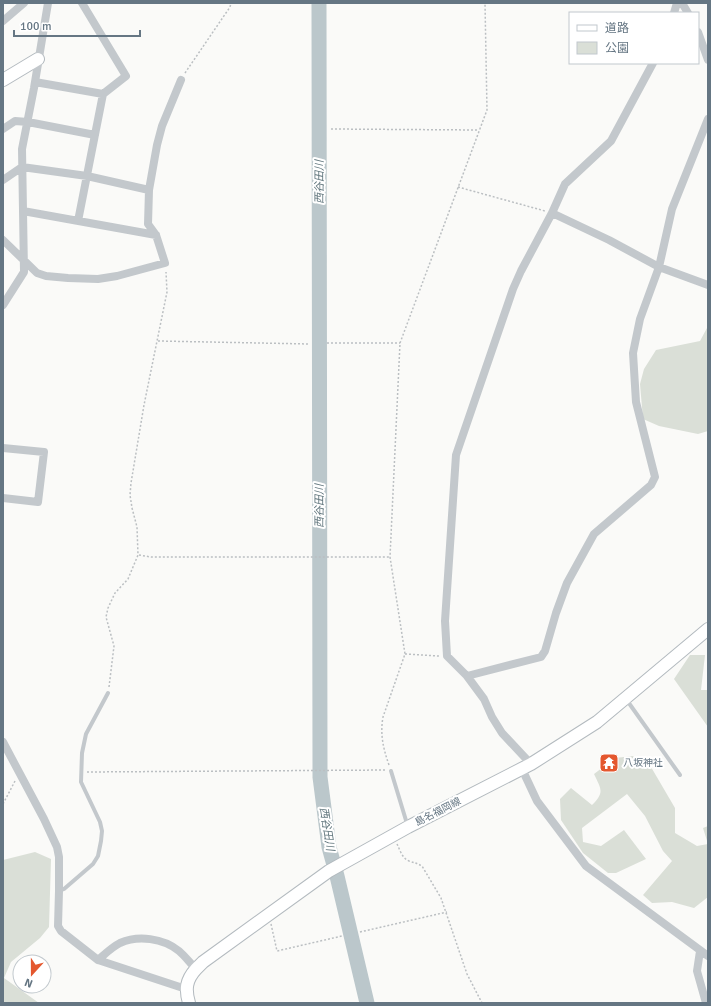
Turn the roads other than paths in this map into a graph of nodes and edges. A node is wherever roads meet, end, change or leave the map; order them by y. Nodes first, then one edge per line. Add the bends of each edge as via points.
1 (24, 3) edge
2 (48, 3) edge
3 (82, 3) edge
4 (682, 3) edge
5 (687, 12) edge
6 (3, 21) edge
7 (699, 35) edge
8 (38, 59) junction
9 (708, 60) edge
10 (653, 64) edge
11 (3, 80) edge
12 (181, 80) road end
13 (35, 82) junction
14 (103, 94) junction
15 (708, 119) edge
16 (28, 122) junction
17 (3, 129) edge
18 (95, 135) junction
19 (22, 167) junction
20 (87, 176) junction
21 (3, 180) edge
22 (150, 190) junction
23 (23, 211) junction
24 (552, 213) junction
25 (78, 221) junction
26 (156, 235) junction
27 (3, 240) edge
28 (24, 262) junction
29 (659, 267) junction
30 (708, 286) edge
31 (4, 302) edge
32 (3, 448) edge
33 (3, 498) edge
34 (708, 629) edge
35 (468, 676) junction
36 (108, 693) road end
37 (626, 698) junction
38 (3, 742) edge
39 (527, 767) junction
40 (391, 770) road end
41 (680, 775) dead end
42 (408, 827) junction
43 (59, 891) junction
44 (700, 951) junction
45 (708, 956) edge
46 (98, 960) junction
47 (196, 969) junction
48 (186, 989) junction
49 (189, 1003) edge
50 (706, 1003) edge

1 - 6 street
2 - 8 street
3 - 14 street via 126,76
4 - 5 street
7 - 9 street
8 - 11 main road
8 - 13 street
10 - 24 street via 611,141 565,184
12 - 22 street via 158,139
13 - 14 street
13 - 16 street
14 - 18 street
15 - 29 street via 672,209
16 - 17 street via 15,121
16 - 18 street
16 - 19 street via 22,149
18 - 20 street
19 - 20 street
19 - 21 street
19 - 23 street
20 - 22 street
20 - 25 street
22 - 26 street via 148,224
23 - 25 street
23 - 28 street
24 - 29 street
24 - 35 street via 513,289 456,455 445,621 447,656
25 - 26 street
26 - 28 street via 165,263 117,276 98,279 46,276 37,273
27 - 28 street
28 - 31 street via 24,272
29 - 30 street
29 - 35 street via 640,319 633,353 636,402 655,477 651,485 594,534 567,583 541,657
32 - 33 street via 44,452 38,502
34 - 37 main road, 島名福岡線
35 - 39 street via 502,733
36 - 43 lane via 86,734 82,753 81,782 102,831 98,856 94,864
37 - 39 main road, 島名福岡線 via 597,722
37 - 41 lane
38 - 43 street via 57,847
39 - 42 main road, 島名福岡線
39 - 44 street via 538,801 586,866
40 - 42 lane
42 - 47 main road, 島名福岡線 via 333,869
43 - 46 street via 58,926
44 - 45 street
44 - 50 street via 697,971
46 - 47 street via 120,943 145,939 159,941 179,951
46 - 48 street
47 - 48 main road, 島名福岡線 via 188,980
48 - 49 main road

